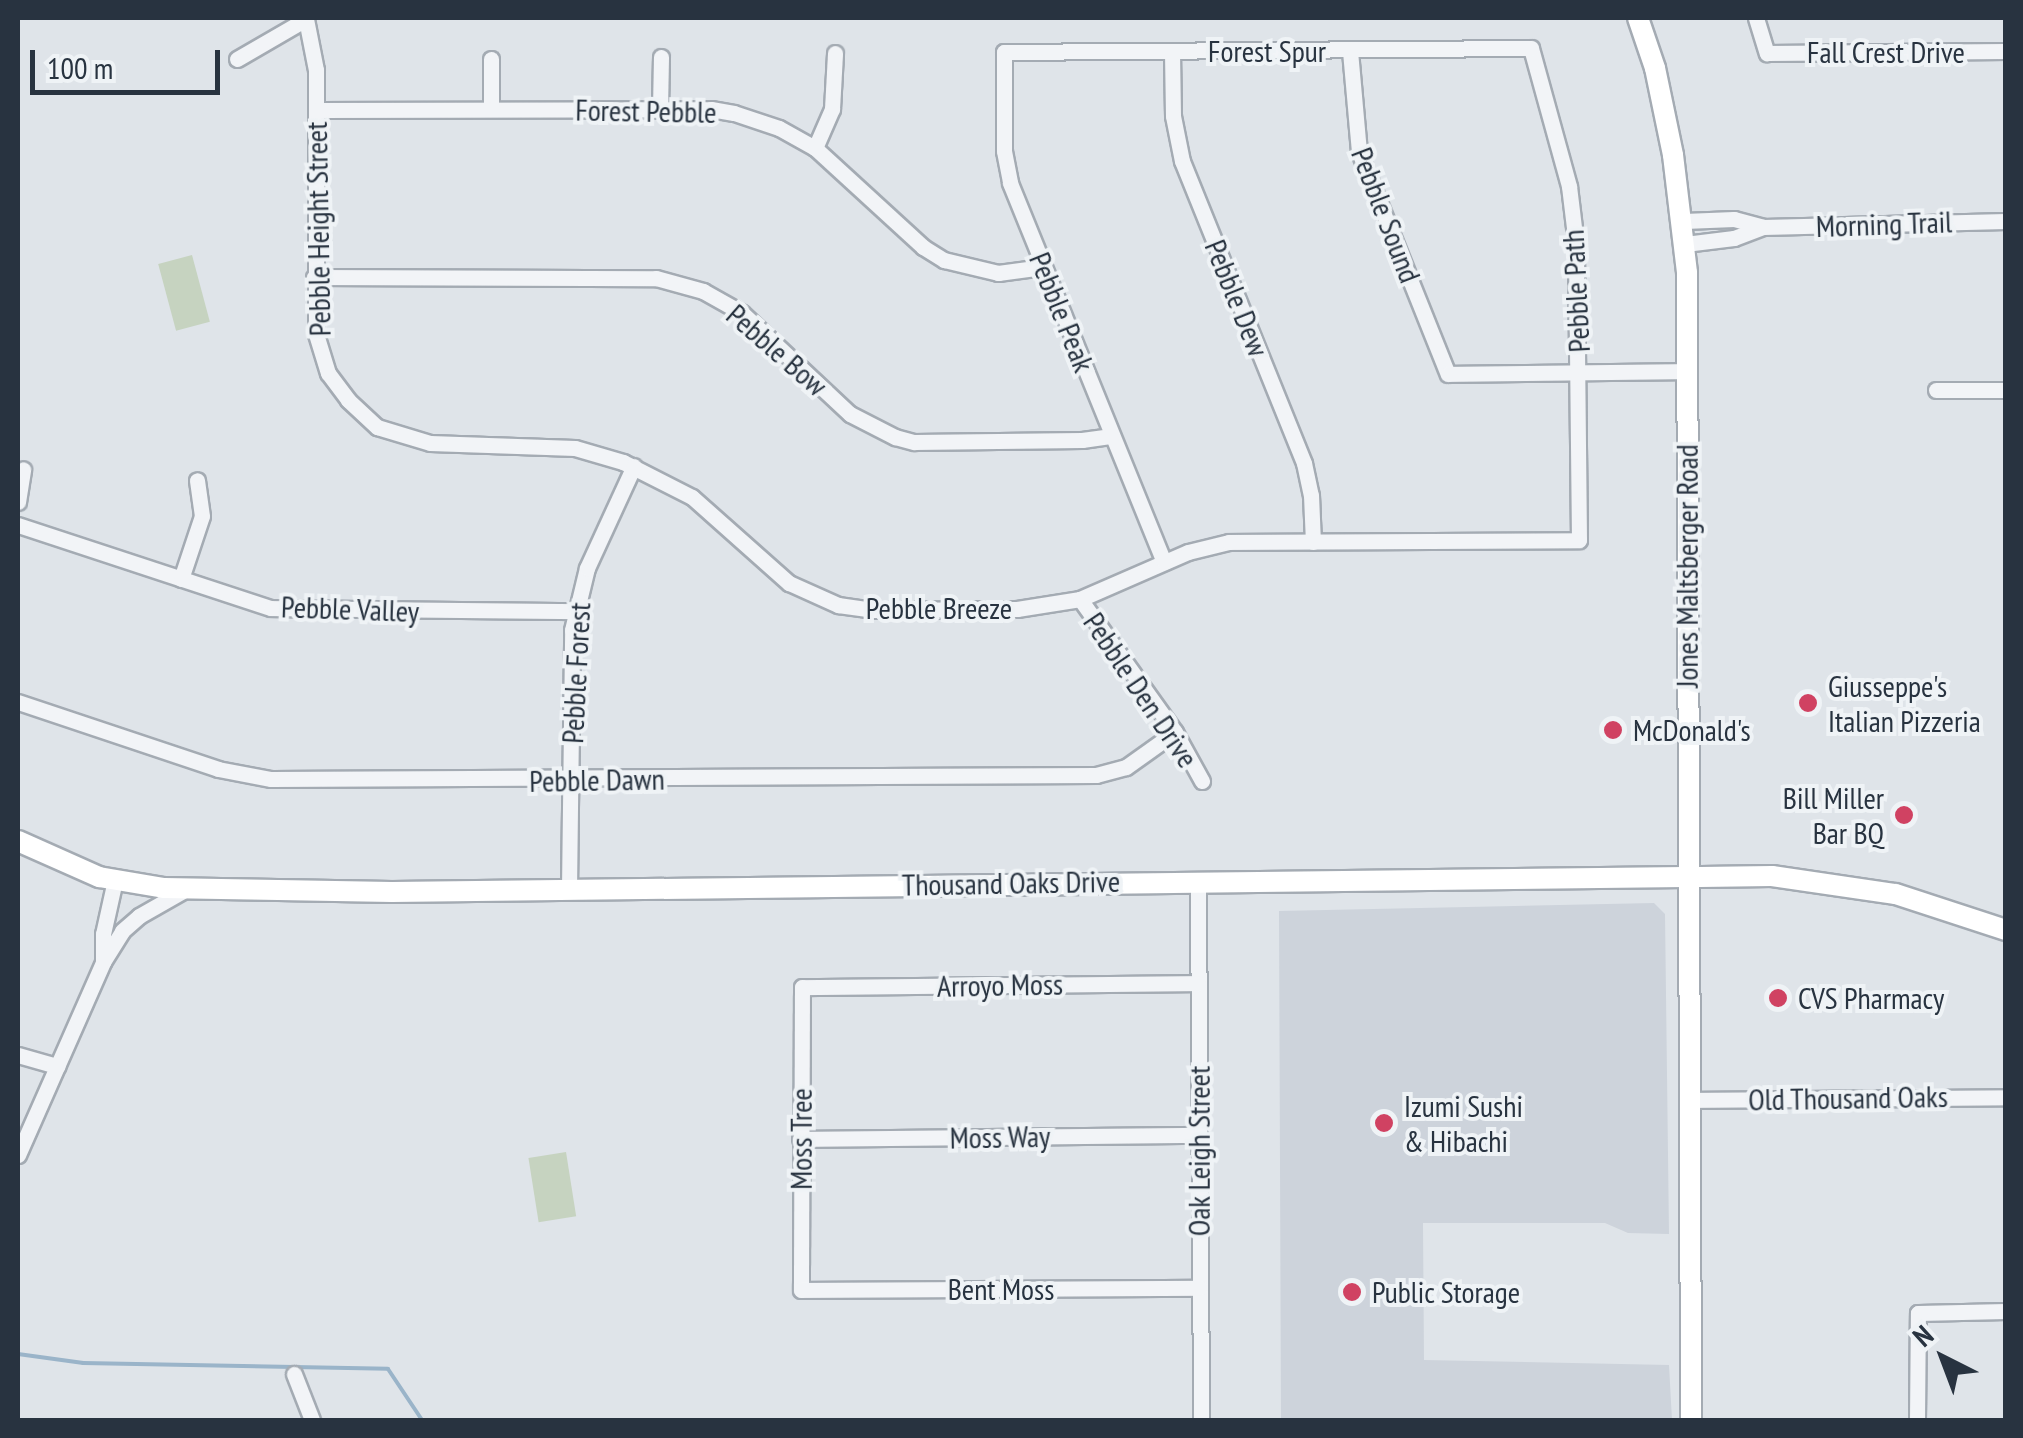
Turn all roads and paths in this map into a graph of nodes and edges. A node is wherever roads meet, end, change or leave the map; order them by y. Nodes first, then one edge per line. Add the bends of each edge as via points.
1 (1638, 18) edge
2 (1756, 18) edge
3 (1531, 48) joint
4 (1350, 51) junction
5 (2006, 51) edge
6 (1004, 52) joint
7 (1172, 52) junction
8 (835, 53) dead end
9 (660, 57) dead end
10 (237, 59) dead end
11 (491, 60) dead end
12 (660, 109) junction
13 (316, 110) junction
14 (492, 110) junction
15 (815, 148) junction
16 (1684, 220) junction
17 (2006, 221) edge
18 (1762, 227) junction
19 (1686, 244) junction
20 (1043, 267) junction
21 (314, 277) junction
22 (1688, 370) junction
23 (1579, 371) junction
24 (1936, 390) dead end
25 (2006, 390) edge
26 (348, 400) joint
27 (1112, 436) junction
28 (634, 466) junction
29 (23, 469) dead end
30 (197, 480) dead end
31 (18, 502) edge
32 (18, 525) edge
33 (1579, 540) joint
34 (1313, 542) junction
35 (1164, 562) junction
36 (181, 579) junction
37 (1080, 599) junction
38 (576, 611) junction
39 (18, 702) edge
40 (1176, 732) junction
41 (571, 780) junction
42 (1202, 780) dead end
43 (18, 841) edge
44 (1690, 877) junction
45 (115, 880) junction
46 (1198, 881) junction
47 (190, 888) junction
48 (569, 890) junction
49 (2006, 930) edge
50 (103, 962) junction
51 (1198, 983) junction
52 (802, 987) joint
53 (18, 1055) edge
54 (57, 1066) junction
55 (2006, 1096) edge
56 (1690, 1100) junction
57 (1199, 1136) junction
58 (800, 1139) junction
59 (18, 1156) edge
60 (1200, 1288) junction
61 (801, 1290) joint
62 (2006, 1311) edge
63 (294, 1374) dead end
64 (312, 1420) edge
65 (1201, 1420) edge
66 (1692, 1420) edge
67 (1917, 1420) edge

1 - 16 main road, Jones Maltsberger Road via 1655,68
2 - 5 street, Fall Crest Drive via 1766,53
3 - 4 street, Forest Spur
3 - 23 street, Pebble Path via 1568,186 1578,268
4 - 7 street, Forest Spur
4 - 23 street, Pebble Sound via 1359,152 1448,374
6 - 7 street, Forest Spur
6 - 20 street, Pebble Peak via 1006,171
7 - 34 street, Pebble Dew via 1182,161 1304,462
8 - 15 street via 832,109
9 - 12 street
10 - 13 street, Pebble Height Street via 306,19
11 - 14 street
12 - 14 street, Forest Pebble
12 - 15 street, Forest Pebble via 734,113
13 - 14 street, Forest Pebble
13 - 21 street, Pebble Height Street
15 - 20 street, Forest Pebble via 944,260 998,273
16 - 18 street, Morning Trail via 1734,219
16 - 19 main road, Jones Maltsberger Road
17 - 18 street, Morning Trail
18 - 19 street, Morning Trail
19 - 22 main road, Jones Maltsberger Road
20 - 27 street, Pebble Peak
21 - 26 street, Pebble Height Street via 322,361
21 - 27 street, Pebble Bow via 656,278 742,313 850,414 895,437 932,442
22 - 23 street
22 - 44 main road, Jones Maltsberger Road
23 - 33 street, Pebble Path
24 - 25 street
26 - 28 street, Pebble Breeze via 377,427 404,438 575,448
27 - 35 street, Pebble Peak
28 - 37 street, Pebble Breeze via 692,498 788,583 838,605 1017,609
28 - 38 street, Pebble Forest via 586,568
29 - 31 street
30 - 36 street via 202,516
32 - 36 street, Pebble Valley
33 - 34 street, Pebble Breeze
34 - 35 street, Pebble Breeze via 1230,542
35 - 37 street, Pebble Breeze
36 - 38 street, Pebble Valley via 290,610
37 - 40 street, Pebble Den Drive
38 - 41 street, Pebble Forest
39 - 41 street, Pebble Dawn via 271,779
40 - 41 street, Pebble Dawn via 1126,767 1096,776
40 - 42 street, Pebble Den Drive
41 - 48 street, Pebble Forest
43 - 45 main road, Thousand Oaks Drive
44 - 46 main road, Thousand Oaks Drive
44 - 49 main road, Thousand Oaks Drive via 1822,880 1896,894
44 - 56 main road, Jones Maltsberger Road
45 - 47 main road, Thousand Oaks Drive
45 - 50 street
46 - 48 main road, Thousand Oaks Drive
46 - 51 street, Oak Leigh Street
47 - 48 main road, Thousand Oaks Drive
47 - 50 street via 139,916
50 - 54 street
51 - 52 street, Arroyo Moss
51 - 57 street, Oak Leigh Street
52 - 58 street, Moss Tree
53 - 54 street
54 - 59 street
55 - 56 street, Old Thousand Oaks
56 - 66 main road, Jones Maltsberger Road
57 - 58 street, Moss Way
57 - 60 street, Oak Leigh Street
58 - 61 street, Moss Tree
60 - 61 street, Bent Moss
60 - 65 street, Oak Leigh Street
62 - 67 street via 1918,1313
63 - 64 street

